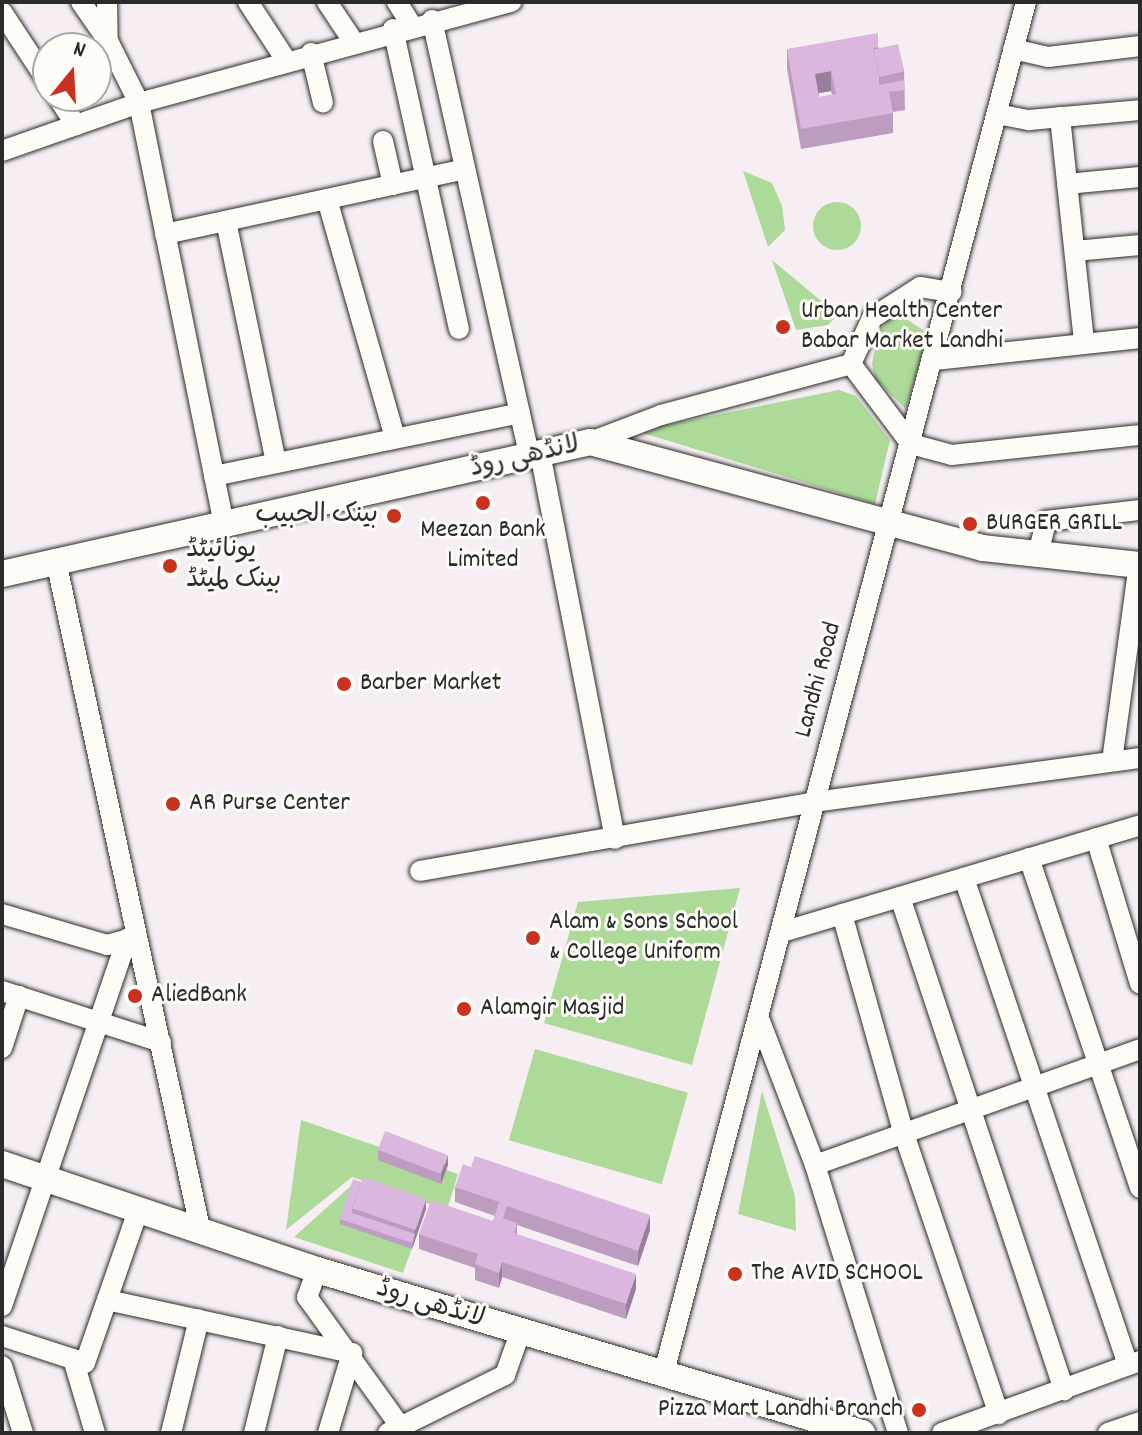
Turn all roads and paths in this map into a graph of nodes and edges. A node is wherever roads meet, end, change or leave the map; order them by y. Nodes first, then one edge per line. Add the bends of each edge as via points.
1 (81, 2) edge
2 (107, 2) edge
3 (248, 2) edge
4 (327, 2) edge
5 (397, 2) edge
6 (1026, 2) edge
7 (498, 3) edge
8 (2, 12) edge
9 (432, 20) junction
10 (402, 26) junction
11 (102, 32) edge
12 (108, 32) edge
13 (353, 41) junction
14 (1140, 46) edge
15 (112, 49) edge
16 (1013, 49) junction
17 (311, 53) junction
18 (32, 58) edge
19 (286, 60) junction
20 (139, 103) junction
21 (323, 103) dead end
22 (1140, 110) edge
23 (67, 112) edge
24 (997, 114) junction
25 (1060, 117) junction
26 (76, 125) junction
27 (383, 141) dead end
28 (4, 146) edge
29 (465, 169) junction
30 (1140, 177) edge
31 (422, 179) junction
32 (1067, 184) junction
33 (393, 185) junction
34 (327, 199) junction
35 (226, 221) junction
36 (165, 234) junction
37 (1140, 245) edge
38 (1075, 251) junction
39 (952, 292) junction
40 (459, 329) dead end
41 (1140, 338) edge
42 (1084, 342) junction
43 (935, 360) junction
44 (851, 364) junction
45 (520, 413) junction
46 (1140, 435) edge
47 (395, 438) junction
48 (590, 442) junction
49 (911, 444) junction
50 (535, 455) junction
51 (276, 463) junction
52 (214, 476) junction
53 (1140, 510) edge
54 (224, 525) junction
55 (888, 527) junction
56 (1038, 554) junction
57 (56, 561) junction
58 (1140, 565) edge
59 (2, 574) edge
60 (1140, 758) edge
61 (1112, 761) junction
62 (814, 802) junction
63 (1140, 825) edge
64 (1096, 838) junction
65 (615, 839) junction
66 (1029, 858) junction
67 (420, 871) dead end
68 (964, 878) junction
69 (900, 897) junction
70 (2, 914) edge
71 (842, 914) junction
72 (782, 932) junction
73 (134, 938) junction
74 (1140, 984) edge
75 (11, 993) edge
76 (760, 1021) junction
77 (102, 1023) junction
78 (161, 1042) junction
79 (2, 1048) edge
80 (1140, 1049) edge
81 (1095, 1065) junction
82 (1030, 1086) junction
83 (965, 1108) junction
84 (903, 1131) junction
85 (2, 1164) edge
86 (815, 1165) junction
87 (47, 1179) junction
88 (1140, 1188) edge
89 (138, 1211) junction
90 (201, 1233) junction
91 (317, 1270) junction
92 (107, 1300) junction
93 (2, 1306) edge
94 (199, 1319) junction
95 (520, 1333) junction
96 (2, 1336) edge
97 (278, 1336) junction
98 (352, 1353) junction
99 (73, 1359) junction
100 (1134, 1363) edge
101 (2, 1366) edge
102 (664, 1372) junction
103 (1064, 1390) junction
104 (999, 1414) junction
105 (1140, 1422) edge
106 (399, 1431) edge
107 (23, 1433) edge
108 (95, 1433) edge
109 (171, 1433) edge
110 (254, 1433) edge
111 (328, 1433) edge
112 (862, 1433) edge
113 (898, 1433) edge
114 (942, 1433) edge
115 (1108, 1433) edge

1 - 11 street
2 - 12 street
3 - 19 street
4 - 13 street
5 - 10 street
6 - 16 street, Landhi Road
7 - 9 street
8 - 18 street
9 - 10 street
9 - 29 street
10 - 13 street
10 - 31 street
13 - 17 street
14 - 16 street via 1048,57
15 - 20 street
16 - 24 street, Landhi Road
17 - 19 street
17 - 21 street
19 - 20 street
20 - 26 street
20 - 36 street
22 - 25 street
23 - 26 street
24 - 25 street
24 - 39 street, Landhi Road
25 - 32 street
26 - 28 street
27 - 33 street
29 - 31 street
29 - 45 street
30 - 32 street
31 - 33 street
31 - 40 street
32 - 38 street
33 - 34 street
34 - 35 street
34 - 47 street
35 - 36 street
35 - 51 street
36 - 52 street
37 - 38 street
38 - 42 street
39 - 43 street, Landhi Road
39 - 44 street via 920,287 872,318
41 - 42 street
42 - 43 street
43 - 49 street, Landhi Road
44 - 48 street via 661,415
44 - 49 street
45 - 47 street
45 - 50 street
46 - 49 street via 952,455
47 - 51 street
48 - 50 main road, لانڈھی روڈ
48 - 55 main road, لانڈھی روڈ
49 - 55 street, Landhi Road
50 - 54 main road, لانڈھی روڈ
50 - 65 street
51 - 52 street
52 - 54 street
53 - 56 street via 1046,521
54 - 57 main road, لانڈھی روڈ
55 - 56 main road, لانڈھی روڈ
55 - 62 street, Landhi Road
56 - 58 main road, لانڈھی روڈ
57 - 59 main road, لانڈھی روڈ
57 - 73 street
58 - 61 street
60 - 61 street
61 - 62 street
62 - 65 street
62 - 72 street, Landhi Road
63 - 64 street
64 - 66 street
64 - 74 street
65 - 67 street
66 - 68 street
66 - 81 street
68 - 69 street
68 - 82 street
69 - 71 street
69 - 83 street
70 - 73 street via 107,945
71 - 72 street
71 - 84 street
72 - 76 street, Landhi Road
73 - 77 street
73 - 78 street
75 - 77 street
75 - 79 street
76 - 86 street
76 - 102 street, Landhi Road
77 - 78 street
77 - 87 street
78 - 90 street
80 - 81 street
81 - 82 street
81 - 88 street
82 - 83 street
82 - 100 street
83 - 84 street
83 - 103 street
84 - 86 street
84 - 104 street
85 - 87 main road, لانڈھی روڈ
86 - 113 street
87 - 89 main road, لانڈھی روڈ
87 - 93 street
89 - 90 main road, لانڈھی روڈ
89 - 92 street
90 - 91 main road, لانڈھی روڈ
91 - 95 main road, لانڈھی روڈ
91 - 98 street via 307,1297
92 - 94 street
92 - 99 street via 85,1363
94 - 97 street
94 - 109 street
95 - 102 main road, لانڈھی روڈ
95 - 106 street via 505,1375
96 - 99 street
97 - 98 street
97 - 110 street
98 - 106 street
98 - 111 street
99 - 108 street
100 - 103 street
101 - 107 street
102 - 112 main road, لانڈھی روڈ
103 - 104 street
104 - 114 street
105 - 115 street

